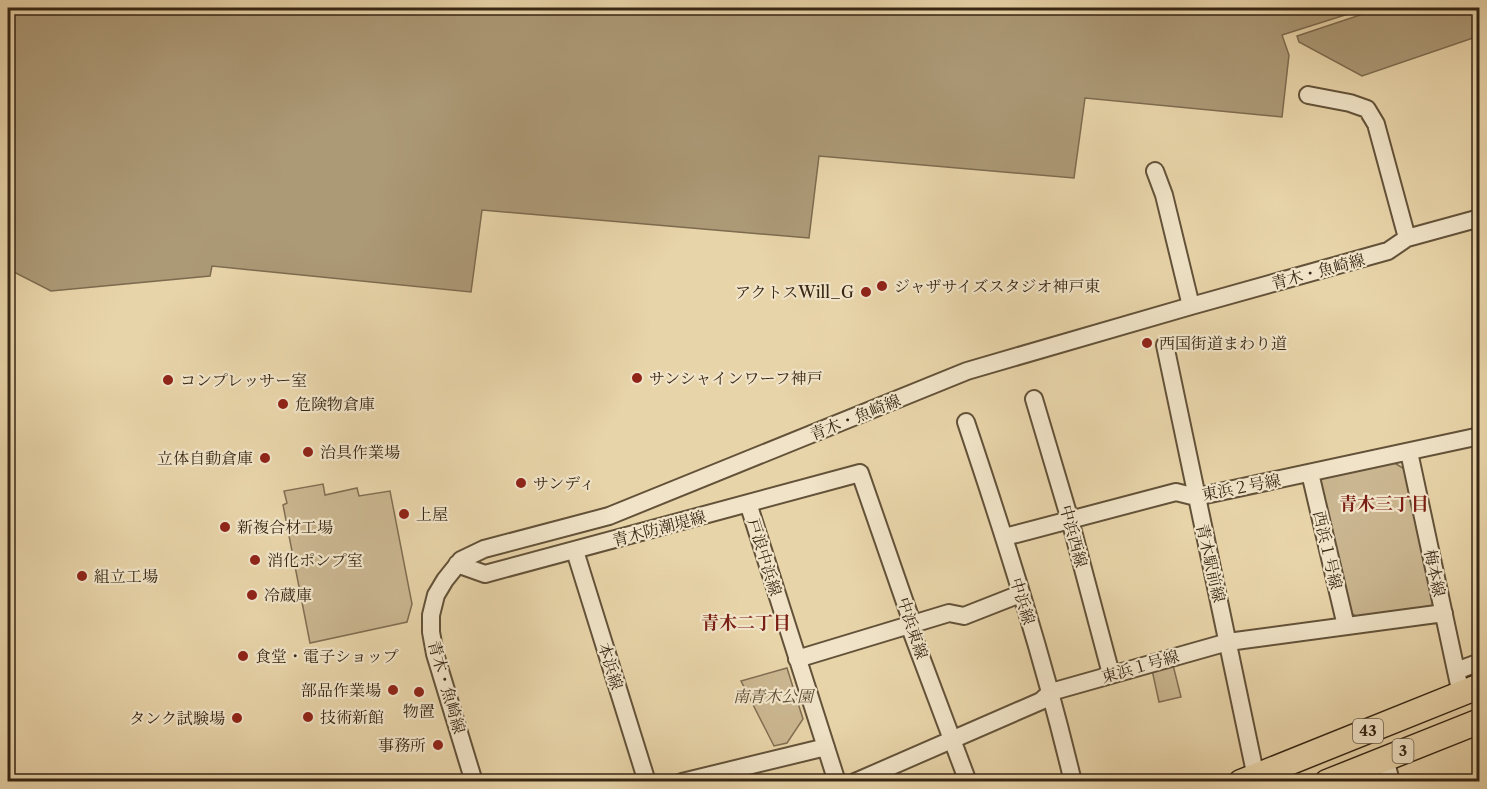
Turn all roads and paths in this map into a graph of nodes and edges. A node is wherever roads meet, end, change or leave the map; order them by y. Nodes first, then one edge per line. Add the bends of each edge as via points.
1 (1308, 95) dead end
2 (1155, 171) dead end
3 (1479, 218) edge
4 (1407, 238) junction
5 (1191, 306) junction
6 (1165, 345) dead end
7 (1034, 399) dead end
8 (966, 422) dead end
9 (1479, 436) edge
10 (1409, 452) junction
11 (860, 473) joint
12 (1310, 473) junction
13 (1196, 497) junction
14 (748, 503) junction
15 (1071, 520) junction
16 (1005, 537) junction
17 (575, 551) junction
18 (457, 564) junction
19 (1020, 594) junction
20 (1444, 613) junction
21 (909, 625) junction
22 (1346, 626) junction
23 (1228, 642) junction
24 (797, 659) junction
25 (1479, 662) edge
26 (1111, 674) junction
27 (1469, 688) edge
28 (1051, 692) junction
29 (1479, 721) edge
30 (1479, 733) edge
31 (953, 739) junction
32 (826, 747) junction
33 (748, 774) edge
34 (1390, 776) edge
35 (1256, 780) edge
36 (474, 782) edge
37 (647, 782) edge
38 (682, 782) edge
39 (837, 782) edge
40 (855, 782) edge
41 (968, 782) edge
42 (1073, 782) edge
43 (1327, 782) edge
44 (1359, 782) edge

1 - 4 street via 1367,110 1376,124
2 - 5 street
3 - 4 street, 青木・魚崎線
4 - 5 street, 青木・魚崎線 via 1388,251
5 - 18 street, 青木・魚崎線 via 967,371 609,516 484,549
6 - 13 street, 青木駅前線
7 - 15 street, 中浜西線
8 - 16 street, 中浜線
9 - 10 street, 東浜２号線
10 - 12 street, 東浜２号線
10 - 20 street, 梅本線
11 - 14 street, 青木防潮堤線
11 - 21 street, 中浜東線 via 910,617
12 - 13 street, 東浜２号線
12 - 22 street, 西浜１号線
13 - 15 street, 東浜２号線 via 1176,492
13 - 23 street, 青木駅前線
14 - 17 street, 青木防潮堤線
14 - 24 street, 戸浪中浜線
15 - 16 street, 東浜２号線
15 - 26 street, 中浜西線
16 - 19 street, 中浜線
17 - 18 street, 青木防潮堤線 via 485,574
17 - 37 street, 本浜線
18 - 36 street, 青木・魚崎線 via 436,595 431,632
19 - 21 street via 964,616 949,613
19 - 28 street, 中浜線
20 - 22 street, 東浜１号線
20 - 27 street, 梅本線
21 - 24 street
21 - 31 street, 中浜東線
22 - 23 street, 東浜１号線
23 - 26 street, 東浜１号線
23 - 35 street, 青木駅前線
24 - 32 street, 戸浪中浜線
25 - 27 street
26 - 28 street, 東浜１号線
27 - 35 highway, 43
28 - 31 street, 東浜１号線 via 1041,701
28 - 42 street, 中浜線
29 - 43 highway, 3
30 - 34 highway
31 - 40 street, 東浜１号線
31 - 41 street, 中浜東線
32 - 33 street
32 - 39 street, 戸浪中浜線
33 - 38 street
34 - 44 highway

